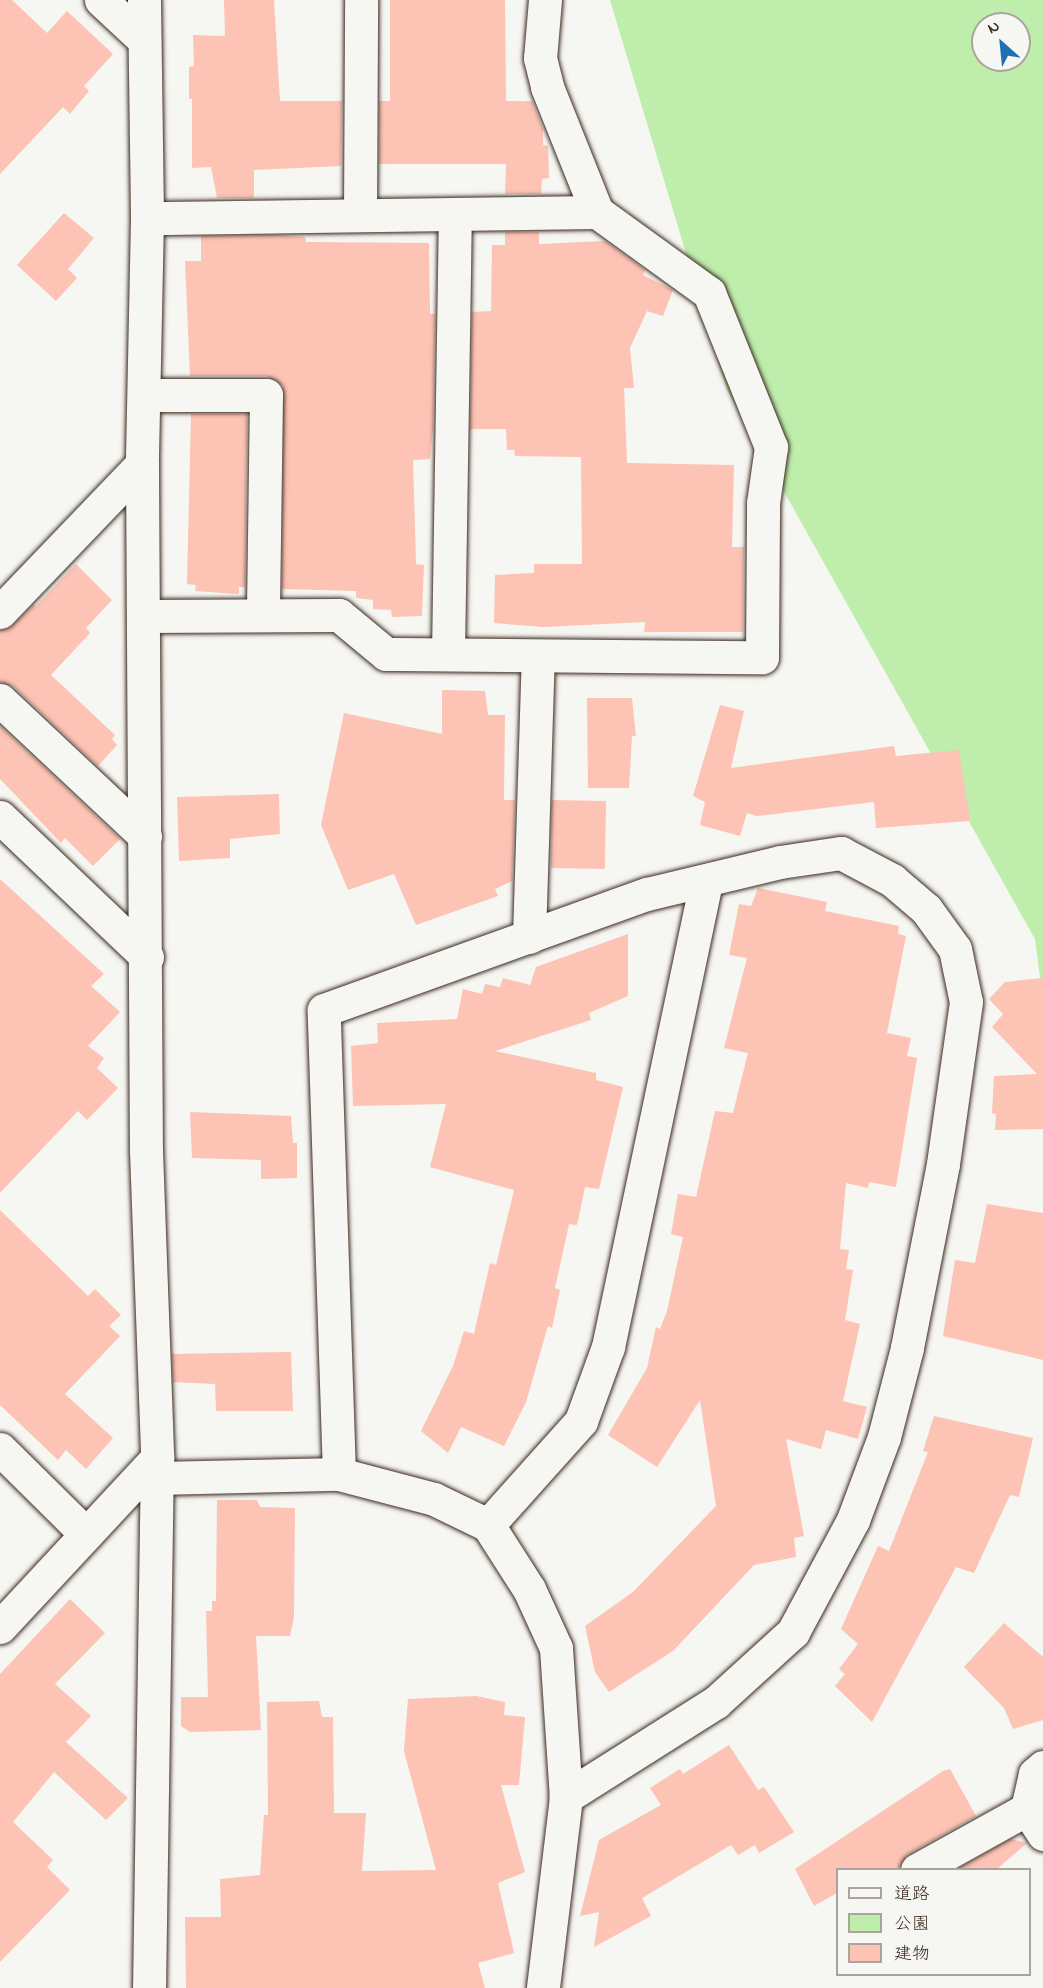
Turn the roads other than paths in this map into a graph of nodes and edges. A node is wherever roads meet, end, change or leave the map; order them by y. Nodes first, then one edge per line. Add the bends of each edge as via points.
1 (101, 0) edge
2 (144, 0) edge
3 (361, 0) edge
4 (545, 0) edge
5 (144, 40) junction
6 (597, 212) junction
7 (360, 215) junction
8 (455, 216) junction
9 (147, 218) junction
10 (145, 396) junction
11 (142, 464) junction
12 (0, 612) edge
13 (263, 614) junction
14 (144, 616) junction
15 (448, 654) junction
16 (538, 657) junction
17 (0, 699) edge
18 (0, 817) edge
19 (146, 837) junction
20 (706, 881) junction
21 (529, 937) junction
22 (147, 957) junction
23 (0, 1449) edge
24 (157, 1468) junction
25 (339, 1474) junction
26 (488, 1525) junction
27 (86, 1534) junction
28 (0, 1627) edge
29 (1043, 1767) edge
30 (566, 1797) junction
31 (1035, 1821) edge
32 (919, 1868) edge
33 (149, 1988) edge
34 (543, 1988) edge

1 - 5 street
2 - 5 street
3 - 7 street
4 - 6 street via 540,58 547,87
5 - 9 street
6 - 8 street
6 - 16 street via 709,293 771,447 763,503 762,657
7 - 8 street
7 - 9 street
8 - 15 street
9 - 10 street
10 - 11 street
10 - 13 street via 266,395
11 - 12 street
11 - 14 street
13 - 14 street
13 - 15 street via 339,615 386,654
14 - 19 street
15 - 16 street
16 - 21 street
17 - 19 street
18 - 22 street
19 - 22 street
20 - 21 street via 647,894
20 - 26 street via 608,1347 580,1421
20 - 30 street via 780,862 841,853 892,880 926,909 955,949 966,1002 943,1164 907,1348 884,1437 853,1520 793,1632 716,1702
21 - 25 street via 324,1010
22 - 24 street via 146,1151
23 - 27 street
24 - 25 street
24 - 27 street
24 - 33 street
25 - 26 street via 434,1499
26 - 30 street via 530,1589 556,1648
27 - 28 street
29 - 31 street via 1035,1774
30 - 34 street
31 - 32 street

